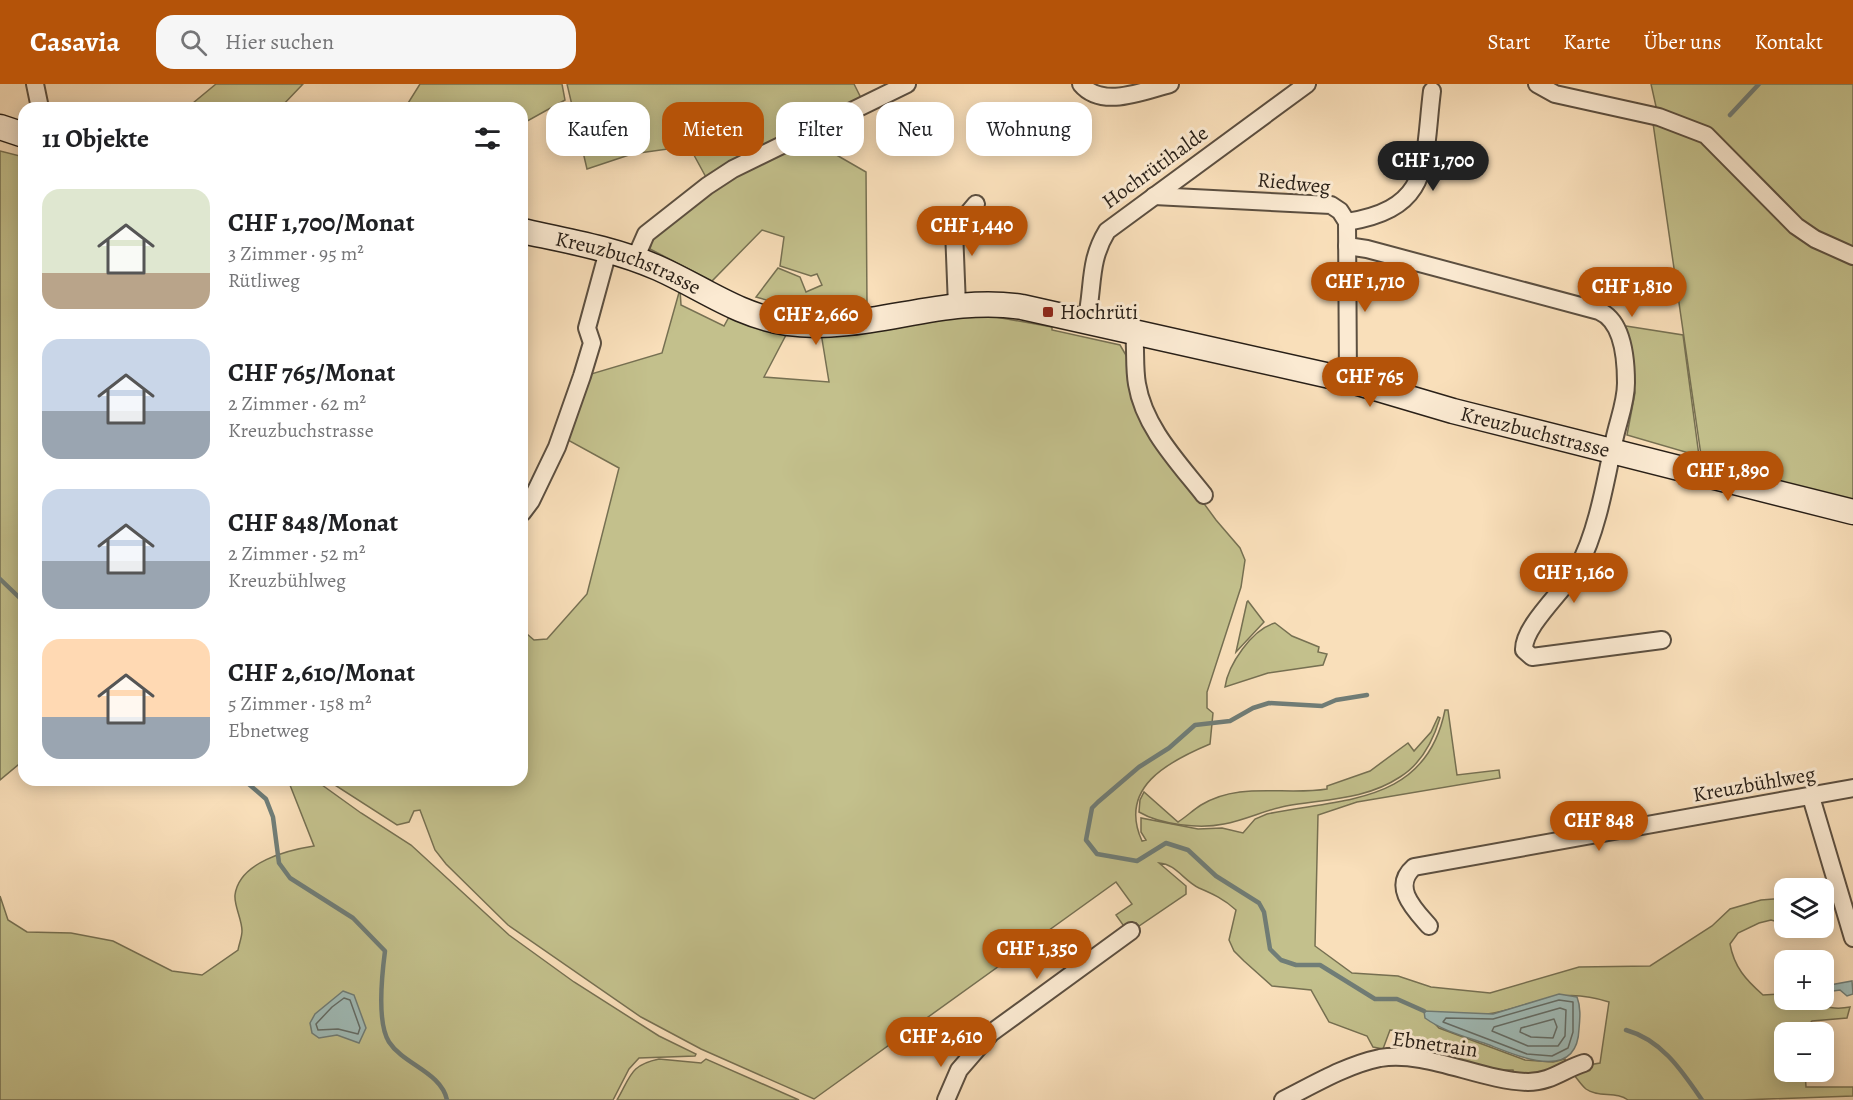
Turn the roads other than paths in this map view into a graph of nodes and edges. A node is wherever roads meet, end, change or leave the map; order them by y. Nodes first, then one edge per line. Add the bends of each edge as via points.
1 (35, 84) edge
2 (907, 84) edge
3 (1081, 84) edge
4 (1170, 84) edge
5 (1307, 84) edge
6 (1537, 84) edge
7 (1432, 91) dead end
8 (39, 102) edge
9 (0, 127) edge
10 (18, 133) edge
11 (0, 142) edge
12 (18, 145) edge
13 (1154, 196) junction
14 (976, 204) dead end
15 (1347, 222) junction
16 (528, 232) edge
17 (1347, 246) junction
18 (608, 250) junction
19 (1853, 256) edge
20 (635, 259) junction
21 (957, 306) junction
22 (1086, 322) junction
23 (1134, 332) junction
24 (1348, 380) junction
25 (1613, 451) junction
26 (1204, 495) dead end
27 (528, 505) edge
28 (1853, 512) edge
29 (1662, 640) dead end
30 (1853, 788) edge
31 (1811, 796) junction
32 (1430, 926) dead end
33 (1131, 931) dead end
34 (1853, 938) edge
35 (1584, 1063) dead end
36 (946, 1100) edge
37 (1283, 1100) edge

1 - 8 street
2 - 20 street via 707,186 646,234
3 - 4 street via 1099,97
5 - 13 street, Hochrütihalde
6 - 19 street via 1555,94 1659,117 1706,135 1796,226
7 - 15 street via 1420,179 1406,201 1377,218
9 - 10 street
11 - 12 street
13 - 15 street, Riedweg via 1331,204
13 - 22 street, Hochrütihalde via 1107,231 1096,248
14 - 21 street via 954,230
15 - 17 street, Riedweg
16 - 18 street, Kreuzbuchstrasse
17 - 24 street, Riedweg
17 - 25 street via 1606,314 1619,332 1626,382
18 - 20 street, Kreuzbuchstrasse
18 - 27 street via 587,328 592,343 582,376 557,447
20 - 21 street, Kreuzbuchstrasse via 734,309 789,323 846,323
21 - 22 street, Kreuzbuchstrasse via 1007,304
22 - 23 street, Kreuzbuchstrasse
23 - 24 street, Kreuzbuchstrasse
23 - 26 street via 1137,383 1144,411
24 - 25 street, Kreuzbuchstrasse
25 - 28 street, Kreuzbuchstrasse
25 - 29 street via 1579,566 1529,630 1524,650 1532,657
30 - 31 street, Kreuzbühlweg
31 - 32 street, Kreuzbühlweg via 1414,867 1405,879 1405,894
31 - 34 street
33 - 36 street via 991,1033 959,1070
35 - 37 street, Ebnetrain via 1554,1078 1528,1082 1416,1060 1380,1058

